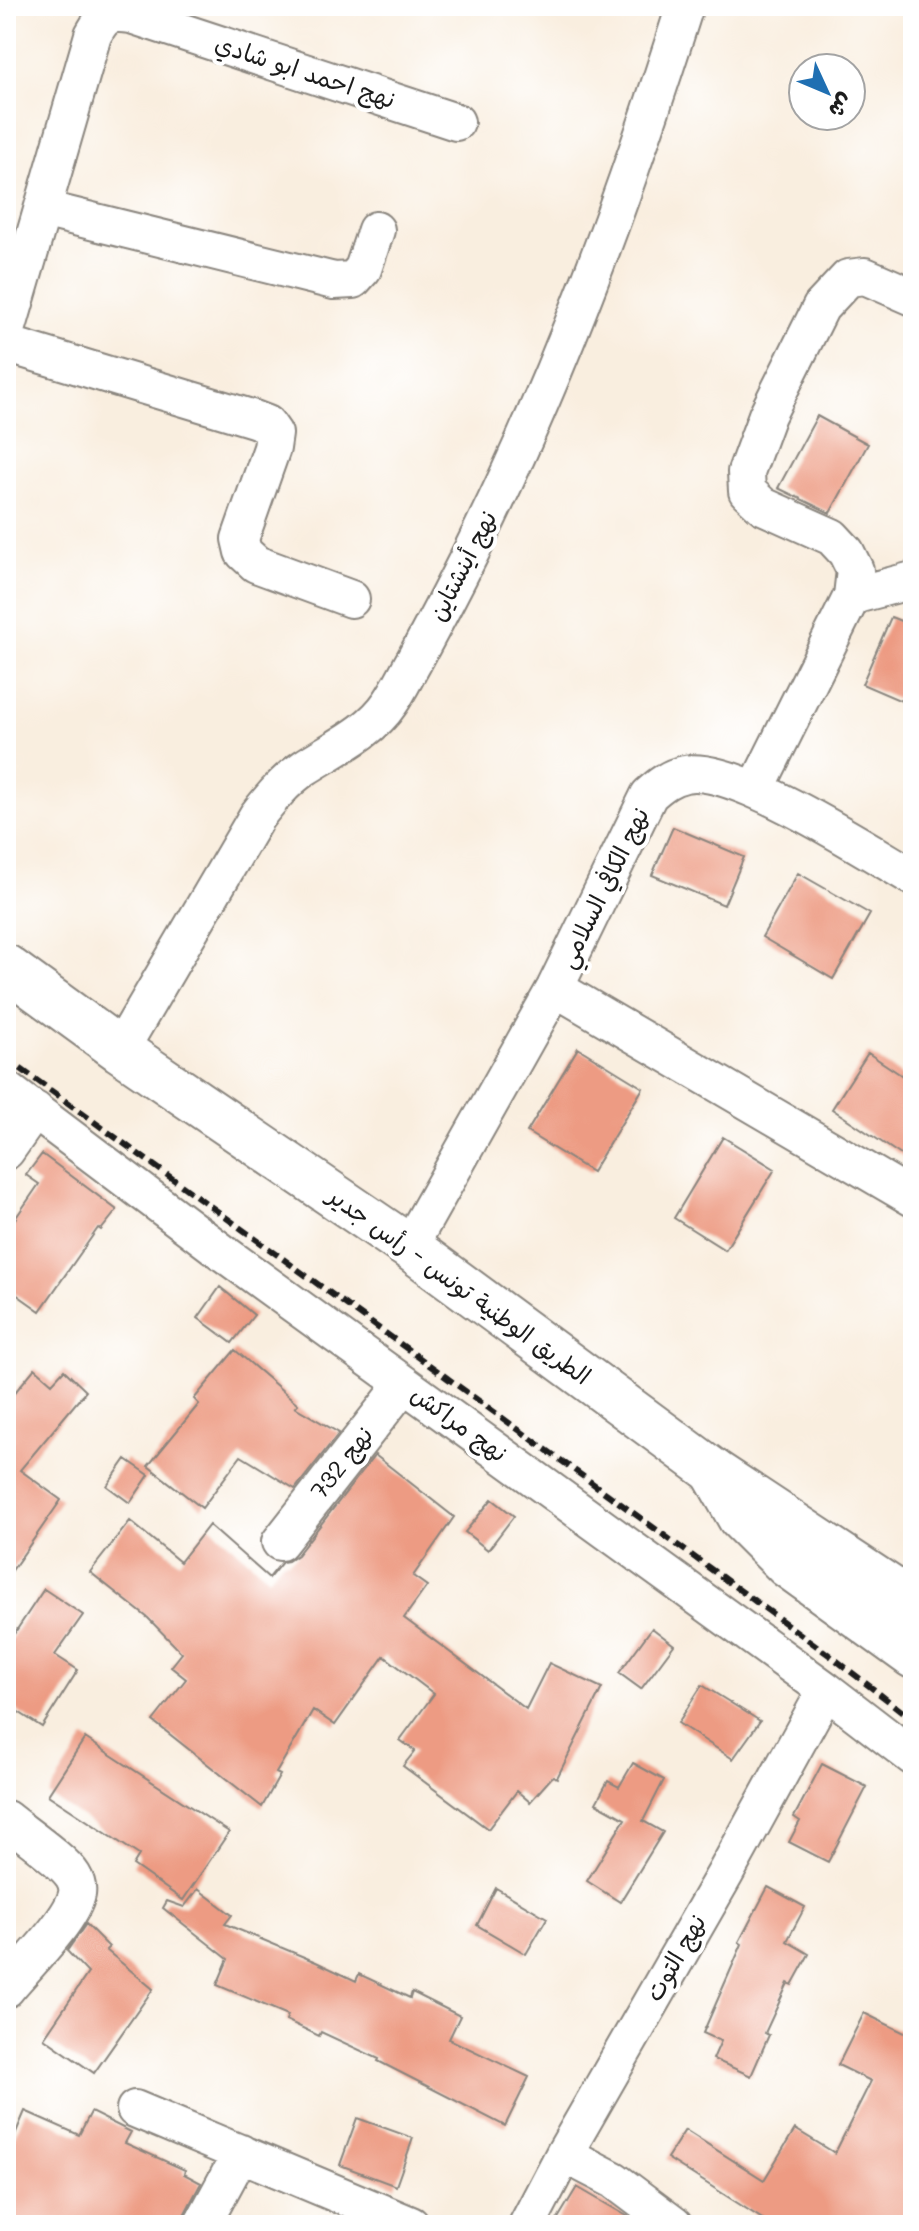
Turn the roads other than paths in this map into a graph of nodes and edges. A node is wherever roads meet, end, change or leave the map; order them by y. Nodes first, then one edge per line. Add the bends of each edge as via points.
1 (685, 6) edge
2 (456, 122) dead end
3 (43, 209) junction
4 (376, 230) dead end
5 (913, 297) edge
6 (6, 334) edge
7 (6, 344) edge
8 (913, 580) edge
9 (852, 596) junction
10 (351, 599) dead end
11 (756, 789) junction
12 (913, 877) edge
13 (6, 967) edge
14 (555, 988) junction
15 (120, 1050) junction
16 (6, 1089) edge
17 (35, 1110) junction
18 (6, 1151) edge
19 (913, 1198) edge
20 (409, 1247) junction
21 (404, 1384) junction
22 (713, 1471) junction
23 (280, 1542) dead end
24 (913, 1603) edge
25 (913, 1656) edge
26 (826, 1690) junction
27 (913, 1757) edge
28 (6, 1819) edge
29 (6, 1989) edge
30 (135, 2109) dead end
31 (241, 2153) junction
32 (564, 2154) junction
33 (202, 2225) edge
34 (411, 2225) edge
35 (527, 2225) edge
36 (674, 2225) edge

1 - 15 street, نهج أينشتاين via 582,305 509,474 432,628 374,724 301,769 257,816
2 - 3 street, نهج احمد ابو شادي via 131,15 110,14 93,35
3 - 4 street via 334,281 353,280 363,269
3 - 6 street, نهج احمد ابو شادي
5 - 9 street via 865,276 848,278 821,307 767,415 746,472 747,491 763,506 832,537 846,552 855,570
7 - 10 street via 267,424 274,434 272,448 240,539 243,552 256,564
8 - 9 street
9 - 11 street
11 - 12 street, نهج الكافي السلامي
11 - 14 street, نهج الكافي السلامي via 688,773 666,780 649,795
13 - 15 main road, الطريق الوطنية تونس - رأس جدير
14 - 19 street, نهج الكافي السلامي
14 - 20 street, نهج الكافي السلامي
15 - 20 main road, الطريق الوطنية تونس - رأس جدير
16 - 17 street, نهج مراكش
17 - 18 street
17 - 21 street, نهج مراكش
20 - 22 main road, الطريق الوطنية تونس - رأس جدير
21 - 23 street, نهج 732
21 - 26 street, نهج مراكش
22 - 24 main road, الطريق الوطنية تونس - رأس جدير
22 - 25 main road via 740,1518 787,1565
26 - 27 street, نهج مراكش
26 - 32 street, نهج التوت
28 - 29 street via 65,1867 78,1890 63,1921
30 - 31 street
31 - 33 street
31 - 34 street
32 - 35 street, نهج التوت
32 - 36 street via 614,2180

